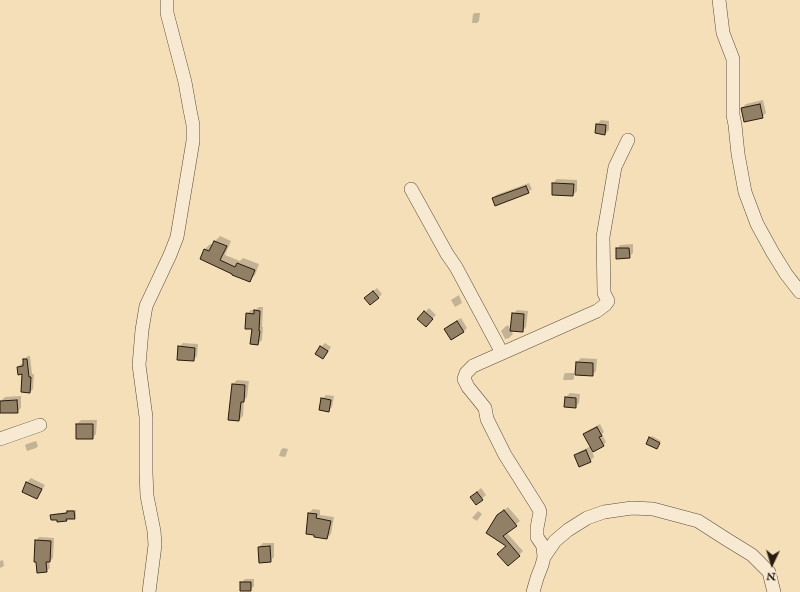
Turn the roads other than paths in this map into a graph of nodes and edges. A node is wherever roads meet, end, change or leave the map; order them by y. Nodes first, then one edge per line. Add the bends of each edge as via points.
1 (167, 0) edge
2 (719, 0) edge
3 (628, 140) dead end
4 (412, 189) dead end
5 (800, 292) edge
6 (502, 352) junction
7 (40, 425) dead end
8 (0, 440) edge
9 (544, 557) junction
10 (149, 592) edge
11 (533, 592) edge
12 (774, 592) edge

1 - 10 street via 167,13 193,125 193,141 176,237 170,256 146,306 142,330 139,365 146,417 147,496 155,546
2 - 5 street via 723,33 733,59 733,115 745,192 772,252
3 - 6 street via 615,167 603,237 604,293 608,301 597,311
4 - 6 street
6 - 9 street via 472,366 464,379 485,408 487,419 505,455 539,509 537,537 543,546
7 - 8 street
9 - 11 street
9 - 12 street via 555,540 587,518 604,512 632,508 653,509 698,521 752,555 768,572

